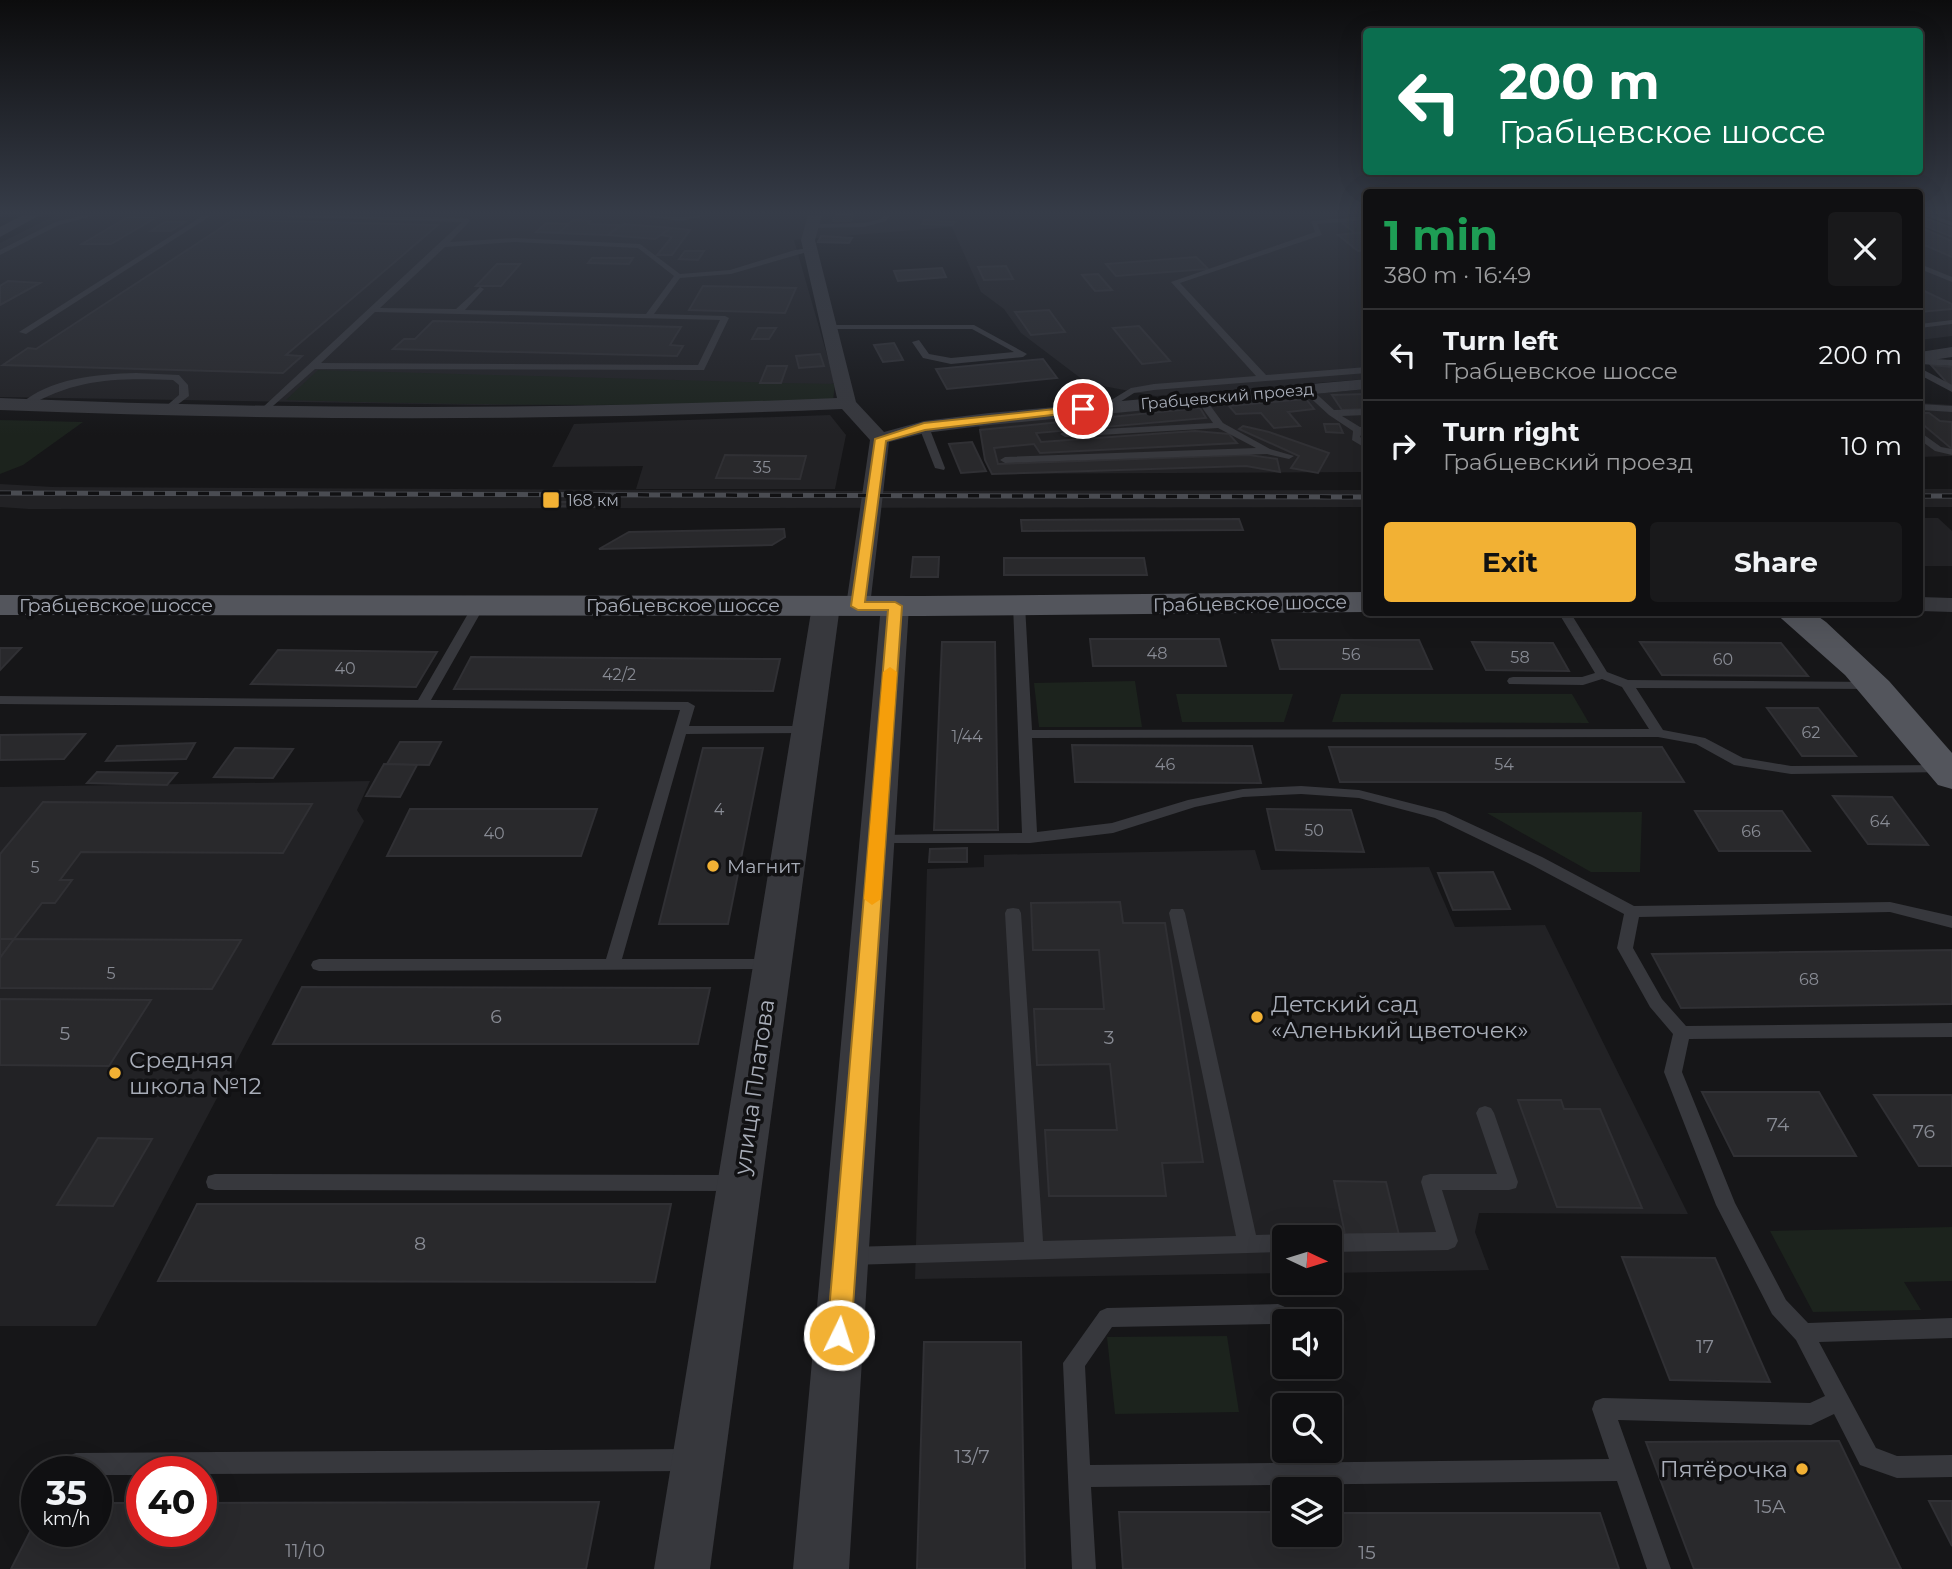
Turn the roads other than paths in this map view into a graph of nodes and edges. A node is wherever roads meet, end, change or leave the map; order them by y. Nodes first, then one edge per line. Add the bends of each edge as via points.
1 (93, 288) edge
2 (396, 288) edge
3 (669, 288) edge
4 (819, 288) edge
5 (1181, 288) edge
6 (480, 289) dead end
7 (373, 310) junction
8 (458, 312) junction
9 (648, 316) junction
10 (1952, 322) edge
11 (1923, 326) edge
12 (829, 327) junction
13 (23, 332) dead end
14 (916, 342) dead end
15 (1952, 352) edge
16 (1923, 358) edge
17 (1923, 359) edge
18 (1952, 363) edge
19 (313, 366) junction
20 (1363, 370) edge
21 (1923, 373) edge
22 (1263, 378) junction
23 (1363, 384) edge
24 (1306, 389) junction
25 (1952, 389) edge
26 (1201, 399) junction
27 (0, 404) edge
28 (847, 404) junction
29 (24, 405) junction
30 (1106, 407) junction
31 (1923, 407) edge
32 (169, 408) junction
33 (1952, 409) edge
34 (265, 410) junction
35 (1363, 412) edge
36 (1332, 413) junction
37 (1220, 425) junction
38 (924, 427) junction
39 (1362, 430) edge
40 (1065, 434) dead end
41 (1923, 437) edge
42 (880, 439) junction
43 (1363, 443) edge
44 (1267, 451) junction
45 (1952, 452) edge
46 (1289, 456) dead end
47 (1005, 460) dead end
48 (940, 468) dead end
49 (1363, 602) edge
50 (1923, 604) edge
51 (0, 605) edge
52 (480, 605) junction
53 (1019, 605) junction
54 (1952, 605) edge
55 (860, 606) junction
56 (1566, 616) edge
57 (1796, 616) edge
58 (1602, 675) junction
59 (1513, 681) dead end
60 (1627, 684) junction
61 (1872, 685) junction
62 (0, 699) edge
63 (423, 703) junction
64 (807, 729) junction
65 (681, 730) junction
66 (1658, 733) junction
67 (1025, 734) junction
68 (1948, 773) edge
69 (1030, 838) junction
70 (877, 840) junction
71 (1632, 912) junction
72 (1013, 913) dead end
73 (1177, 914) dead end
74 (1952, 922) edge
75 (319, 965) dead end
76 (612, 965) junction
77 (772, 965) junction
78 (1952, 1030) edge
79 (1682, 1032) junction
80 (1485, 1113) dead end
81 (215, 1182) dead end
82 (739, 1183) junction
83 (1272, 1243) edge
84 (1342, 1243) edge
85 (1248, 1244) junction
86 (1034, 1250) junction
87 (845, 1257) junction
88 (1272, 1314) edge
89 (1952, 1328) edge
90 (1803, 1333) junction
91 (1839, 1401) junction
92 (698, 1460) junction
93 (112, 1464) edge
94 (1952, 1466) edge
95 (1624, 1470) junction
96 (1079, 1476) junction
97 (682, 1569) edge
98 (821, 1569) edge
99 (1084, 1569) edge
100 (1659, 1569) edge

1 - 13 lane
2 - 7 lane
3 - 9 lane
4 - 12 street
5 - 22 lane
6 - 8 lane
7 - 8 lane
7 - 19 lane
8 - 9 lane
9 - 19 lane via 725,318 701,368
10 - 11 lane
12 - 14 lane via 974,327 1023,354 951,361 926,356
12 - 28 street
15 - 16 street
17 - 18 lane
19 - 34 lane
20 - 22 lane
21 - 25 lane
22 - 30 lane via 1131,391
23 - 24 street, Грабцевский проезд
24 - 26 street, Грабцевский проезд
24 - 36 lane
26 - 30 street, Грабцевский проезд
26 - 37 lane
27 - 29 street
28 - 34 street via 477,414
28 - 42 street
29 - 32 street
29 - 32 lane via 64,384 103,375 176,377 184,384 184,396
30 - 38 street, Грабцевский проезд
31 - 33 lane
32 - 34 street
35 - 36 lane
36 - 39 lane
37 - 40 lane
37 - 44 lane
38 - 42 street, Грабцевский проезд
38 - 48 lane
39 - 43 lane via 1355,438
41 - 45 lane via 1938,449
42 - 55 street
44 - 46 lane
44 - 47 lane
49 - 53 main road, Грабцевское шоссе
50 - 54 street
51 - 52 main road, Грабцевское шоссе
52 - 55 main road, Грабцевское шоссе
52 - 63 lane
53 - 55 main road, Грабцевское шоссе
53 - 67 lane
55 - 64 street, улица Платова
55 - 70 street
56 - 58 lane
57 - 61 main road via 1850,659
58 - 59 lane via 1583,681
58 - 60 lane
60 - 61 lane
60 - 66 lane
61 - 68 main road
62 - 63 lane
63 - 65 lane via 688,706
64 - 65 lane
64 - 77 street, улица Платова
65 - 76 lane
66 - 67 lane
66 - 68 lane via 1700,741 1739,762 1791,770
67 - 69 lane
69 - 70 lane
69 - 71 lane via 1113,828 1243,793 1359,794 1440,815
70 - 87 street
71 - 74 lane via 1890,907
71 - 79 lane via 1625,948 1656,1003
72 - 86 lane
73 - 85 lane
75 - 76 lane
76 - 77 lane
77 - 82 street, улица Платова
78 - 79 lane
79 - 90 lane via 1673,1072 1721,1193 1779,1307
80 - 84 lane via 1509,1182 1430,1181 1448,1241
81 - 82 lane
82 - 92 street, улица Платова
83 - 85 lane
85 - 86 lane
86 - 87 lane
87 - 98 street
88 - 96 lane via 1107,1318 1074,1363
89 - 90 lane
90 - 91 lane
91 - 94 lane via 1868,1457 1897,1467
91 - 95 lane via 1811,1414 1603,1409
92 - 93 lane
92 - 97 street, улица Платова
95 - 96 lane
95 - 100 lane
96 - 99 lane

